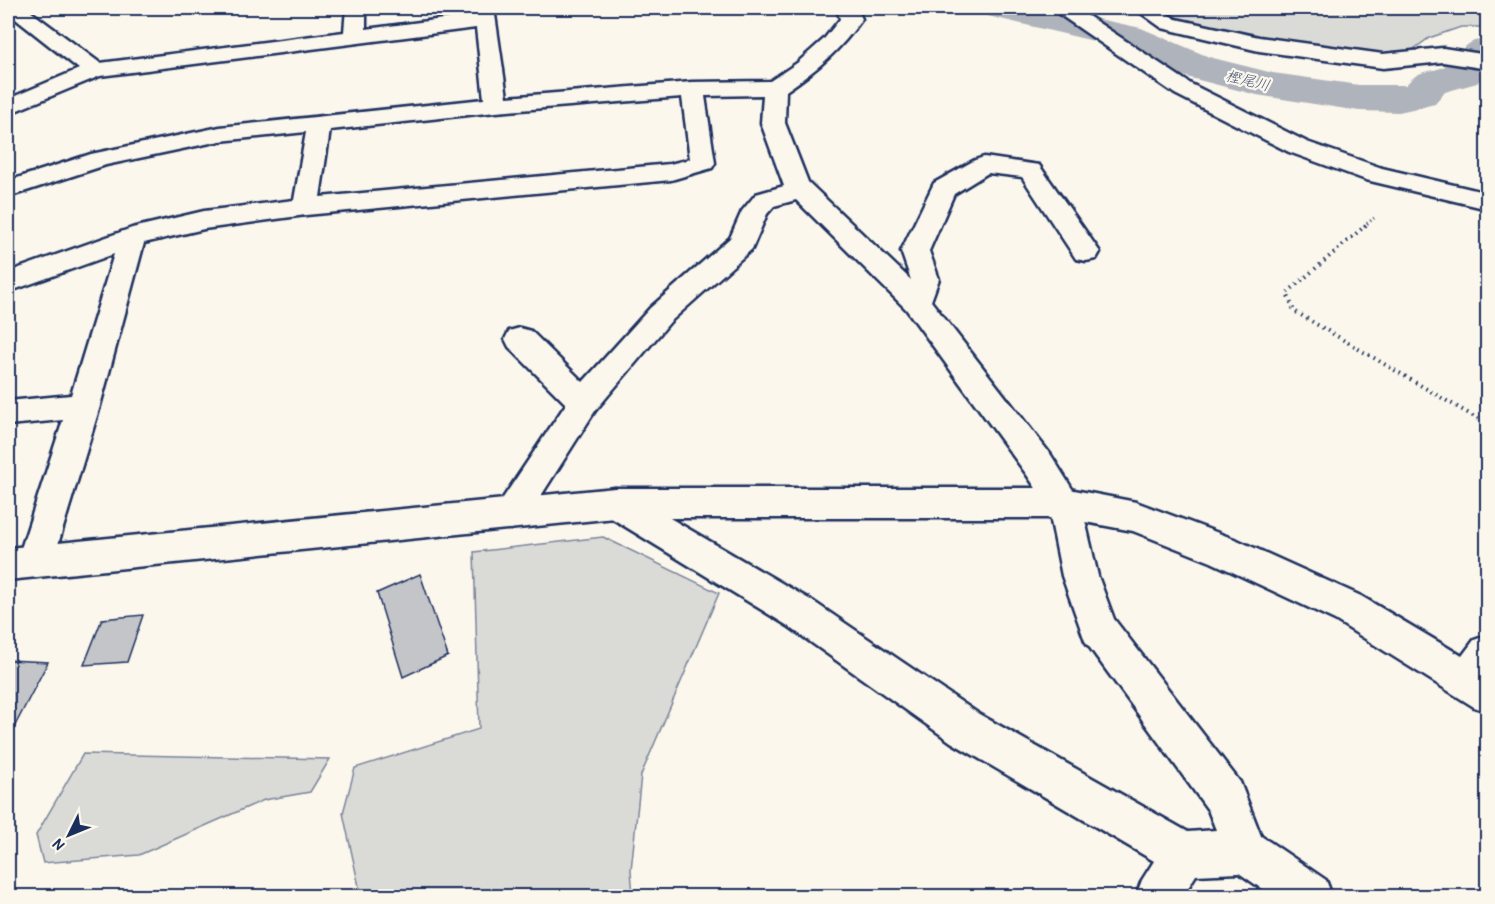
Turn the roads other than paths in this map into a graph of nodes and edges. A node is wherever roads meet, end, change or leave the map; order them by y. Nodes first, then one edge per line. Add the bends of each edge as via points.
1 (14, 8) edge
2 (356, 8) edge
3 (847, 8) edge
4 (1144, 8) edge
5 (1066, 9) edge
6 (485, 14) edge
7 (355, 35) junction
8 (1488, 62) edge
9 (95, 70) junction
10 (775, 88) junction
11 (692, 89) junction
12 (496, 105) junction
13 (8, 107) edge
14 (319, 123) junction
15 (8, 189) edge
16 (800, 190) junction
17 (1488, 201) edge
18 (306, 207) junction
19 (132, 237) junction
20 (1086, 252) dead end
21 (8, 282) edge
22 (916, 302) junction
23 (520, 339) dead end
24 (584, 402) junction
25 (84, 406) junction
26 (8, 413) edge
27 (615, 502) junction
28 (1064, 503) junction
29 (511, 514) junction
30 (21, 562) edge
31 (1481, 676) edge
32 (1245, 850) junction
33 (1184, 854) junction
34 (1158, 897) edge
35 (1310, 897) edge

1 - 9 street
2 - 7 street
3 - 10 street via 851,19 832,44
4 - 8 street via 1169,24 1259,44 1383,61 1443,56
5 - 17 street via 1183,89 1299,147 1375,174
6 - 7 street
6 - 12 street
7 - 9 street
9 - 13 street
10 - 11 street
10 - 16 street via 773,123
11 - 12 street
11 - 18 street via 704,162 661,173
12 - 14 street
14 - 15 street via 172,142 100,159
14 - 18 street
16 - 22 street
16 - 24 street via 765,200 755,211 742,243 660,315
18 - 19 street via 204,220
19 - 21 street
19 - 25 street
20 - 22 street via 1030,170 984,165 943,189 925,224 915,251 926,279
22 - 28 street
23 - 24 street
24 - 29 street
25 - 26 street
25 - 30 street
27 - 28 street
27 - 29 street
27 - 33 street via 801,614 965,728
28 - 31 street via 1136,517 1224,551
28 - 32 street via 1080,576 1098,629 1225,797
29 - 30 street
32 - 33 street
32 - 35 street
33 - 34 street

